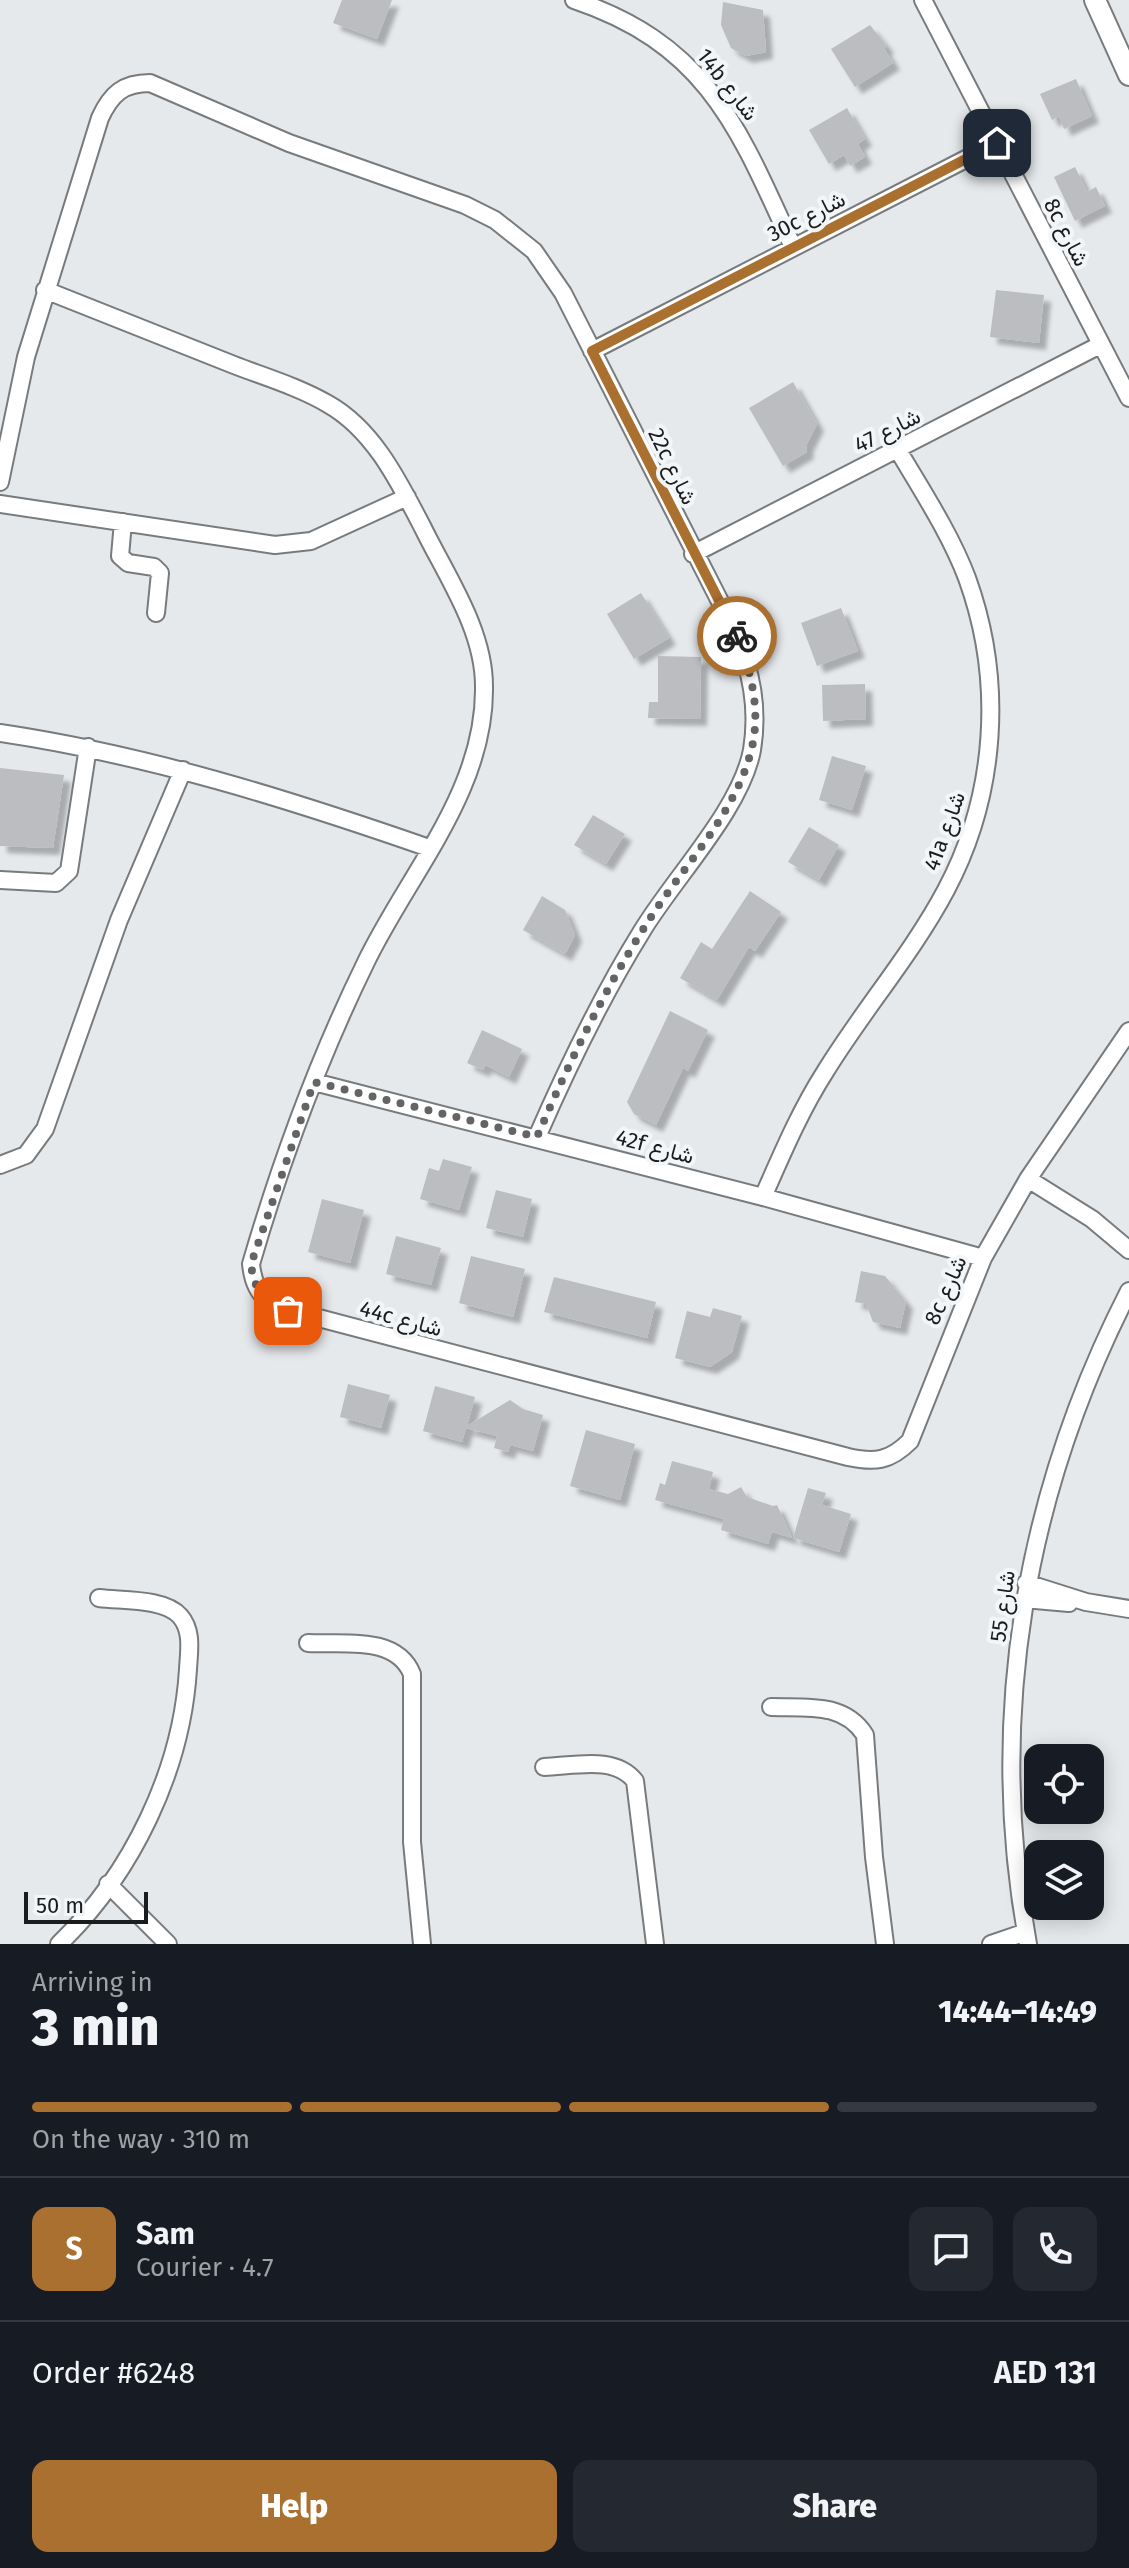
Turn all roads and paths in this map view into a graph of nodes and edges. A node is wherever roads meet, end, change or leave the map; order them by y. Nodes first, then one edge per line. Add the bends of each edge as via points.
1 (574, 0) edge
2 (923, 0) edge
3 (1095, 0) edge
4 (1129, 75) edge
5 (997, 143) junction
6 (793, 247) junction
7 (45, 290) junction
8 (1100, 345) junction
9 (592, 351) junction
10 (1129, 398) edge
11 (898, 450) junction
12 (0, 482) edge
13 (407, 497) junction
14 (0, 504) edge
15 (123, 522) junction
16 (693, 554) junction
17 (156, 613) dead end
18 (0, 733) edge
19 (88, 747) junction
20 (183, 770) junction
21 (429, 848) junction
22 (0, 880) edge
23 (1129, 1031) edge
24 (314, 1082) junction
25 (537, 1137) junction
26 (0, 1165) edge
27 (1028, 1179) junction
28 (763, 1197) junction
29 (1092, 1219) junction
30 (1129, 1235) edge
31 (1129, 1250) edge
32 (983, 1258) junction
33 (1129, 1291) edge
34 (916, 1425) joint
35 (1025, 1591) junction
36 (99, 1598) dead end
37 (1129, 1609) edge
38 (308, 1643) dead end
39 (771, 1707) dead end
40 (544, 1767) dead end
41 (108, 1884) junction
42 (1027, 1938) edge
43 (59, 1944) edge
44 (168, 1944) edge
45 (422, 1944) edge
46 (655, 1944) edge
47 (885, 1944) edge
48 (991, 1944) edge

1 - 6 street, 14b شارع via 651,35 705,82 745,142
2 - 5 street, 8c شارع
3 - 4 main road
5 - 6 street, 30c شارع
5 - 8 street, 8c شارع
6 - 9 street, 30c شارع
7 - 9 street, 22c شارع via 100,118 118,90 150,83 338,163 495,220 534,251 563,293
7 - 12 street
7 - 13 street, 44c شارع via 328,404 368,438
8 - 10 street, 8c شارع
8 - 11 street, شارع 47
9 - 16 street, 22c شارع
11 - 16 street, شارع 47
11 - 28 street, 41a شارع via 966,576 982,626 991,732 982,791 947,889 824,1072
13 - 15 street via 328,535 293,544
13 - 21 street, 44c شارع via 476,638 485,682 475,759
14 - 15 street
15 - 17 street via 123,561 160,573
16 - 25 street, 22c شارع via 750,670 756,711 751,752 738,791 671,885 598,1006
18 - 19 street
19 - 20 street
19 - 22 street via 69,871 56,883
20 - 21 street
20 - 26 street via 119,920 45,1129 26,1155
21 - 24 street, 44c شارع via 366,961
23 - 27 street, 8c شارع
24 - 25 street, 42f شارع
24 - 34 street, 44c شارع via 251,1264 260,1295 273,1306 866,1461 898,1454
25 - 28 street, 42f شارع
27 - 29 street
27 - 32 street, 8c شارع
28 - 32 street, 42f شارع
29 - 30 street
29 - 31 street
32 - 34 street, 8c شارع
33 - 35 street, شارع 55 via 1069,1430 1036,1532
35 - 37 street
35 - 42 street, شارع 55 via 1015,1679 1013,1788
36 - 41 street via 166,1607 178,1613 190,1635 170,1765 154,1807
38 - 45 street via 385,1647 407,1661 412,1674 412,1842
39 - 47 street via 841,1711 856,1720 865,1735
40 - 46 street via 615,1765 635,1781
41 - 43 street
41 - 44 street
42 - 48 street

